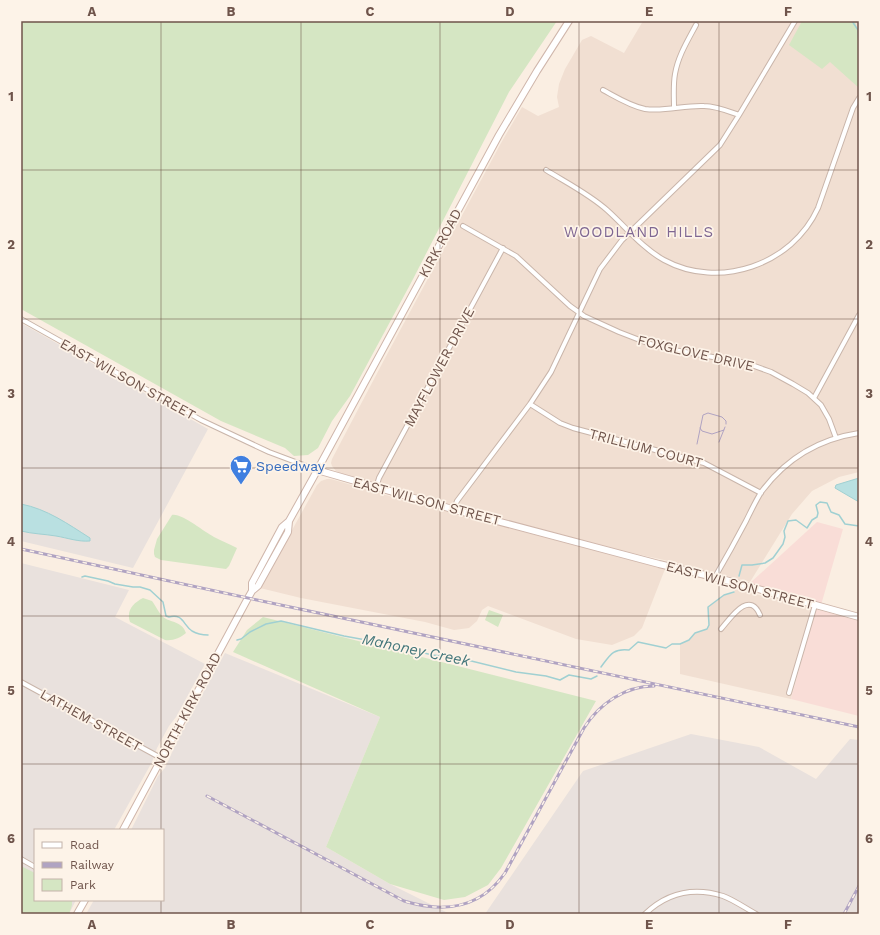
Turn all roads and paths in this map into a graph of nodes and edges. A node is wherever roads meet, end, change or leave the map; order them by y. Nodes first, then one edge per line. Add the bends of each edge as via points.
1 (570, 21) edge
2 (795, 21) edge
3 (696, 25) dead end
4 (603, 90) dead end
5 (859, 98) edge
6 (674, 108) junction
7 (739, 116) junction
8 (546, 170) dead end
9 (463, 226) dead end
10 (630, 232) junction
11 (503, 248) junction
12 (578, 313) junction
13 (859, 315) edge
14 (21, 318) edge
15 (814, 398) junction
16 (530, 404) junction
17 (859, 433) edge
18 (836, 438) junction
19 (317, 470) junction
20 (376, 488) junction
21 (761, 493) junction
22 (454, 509) junction
23 (715, 577) junction
24 (814, 604) junction
25 (760, 615) dead end
26 (859, 617) edge
27 (721, 629) dead end
28 (21, 682) edge
29 (789, 693) dead end
30 (161, 758) junction
31 (124, 829) edge
32 (21, 859) edge
33 (34, 866) edge
34 (84, 901) edge
35 (77, 914) edge
36 (646, 914) edge
37 (756, 914) edge

1 - 19 street, KIRK ROAD via 498,135
2 - 7 street
3 - 6 street via 678,63 674,79
4 - 6 street via 638,107 656,110
5 - 10 street via 853,108 816,212 796,239 771,259 733,271 692,270 657,256
6 - 7 street via 703,106 724,109
7 - 10 street via 716,150
8 - 10 street via 599,203
9 - 11 street, FOXGLOVE DRIVE
10 - 12 street via 600,269
11 - 12 street, FOXGLOVE DRIVE via 516,256
11 - 20 street, MAYFLOWER DRIVE via 379,478
12 - 15 street, FOXGLOVE DRIVE via 650,344 758,367 793,384
12 - 16 street via 551,372
13 - 15 street
14 - 19 street, EAST WILSON STREET via 201,420 262,449
15 - 18 street, FOXGLOVE DRIVE via 826,413
16 - 21 street, TRILLIUM COURT via 573,428 704,463
16 - 22 street
17 - 18 street
18 - 21 street via 813,447 791,462
19 - 20 street, EAST WILSON STREET
19 - 30 street, NORTH KIRK ROAD via 289,521 288,532 258,586 252,591
20 - 22 street, EAST WILSON STREET
21 - 23 street
22 - 23 street, EAST WILSON STREET
23 - 24 street, EAST WILSON STREET
24 - 26 street, EAST WILSON STREET
24 - 29 street
25 - 27 street via 759,611 746,605 736,611
28 - 30 street, LATHEM STREET
30 - 31 street, NORTH KIRK ROAD
32 - 33 street
34 - 35 street
36 - 37 street via 660,902 680,893 703,892 724,897

